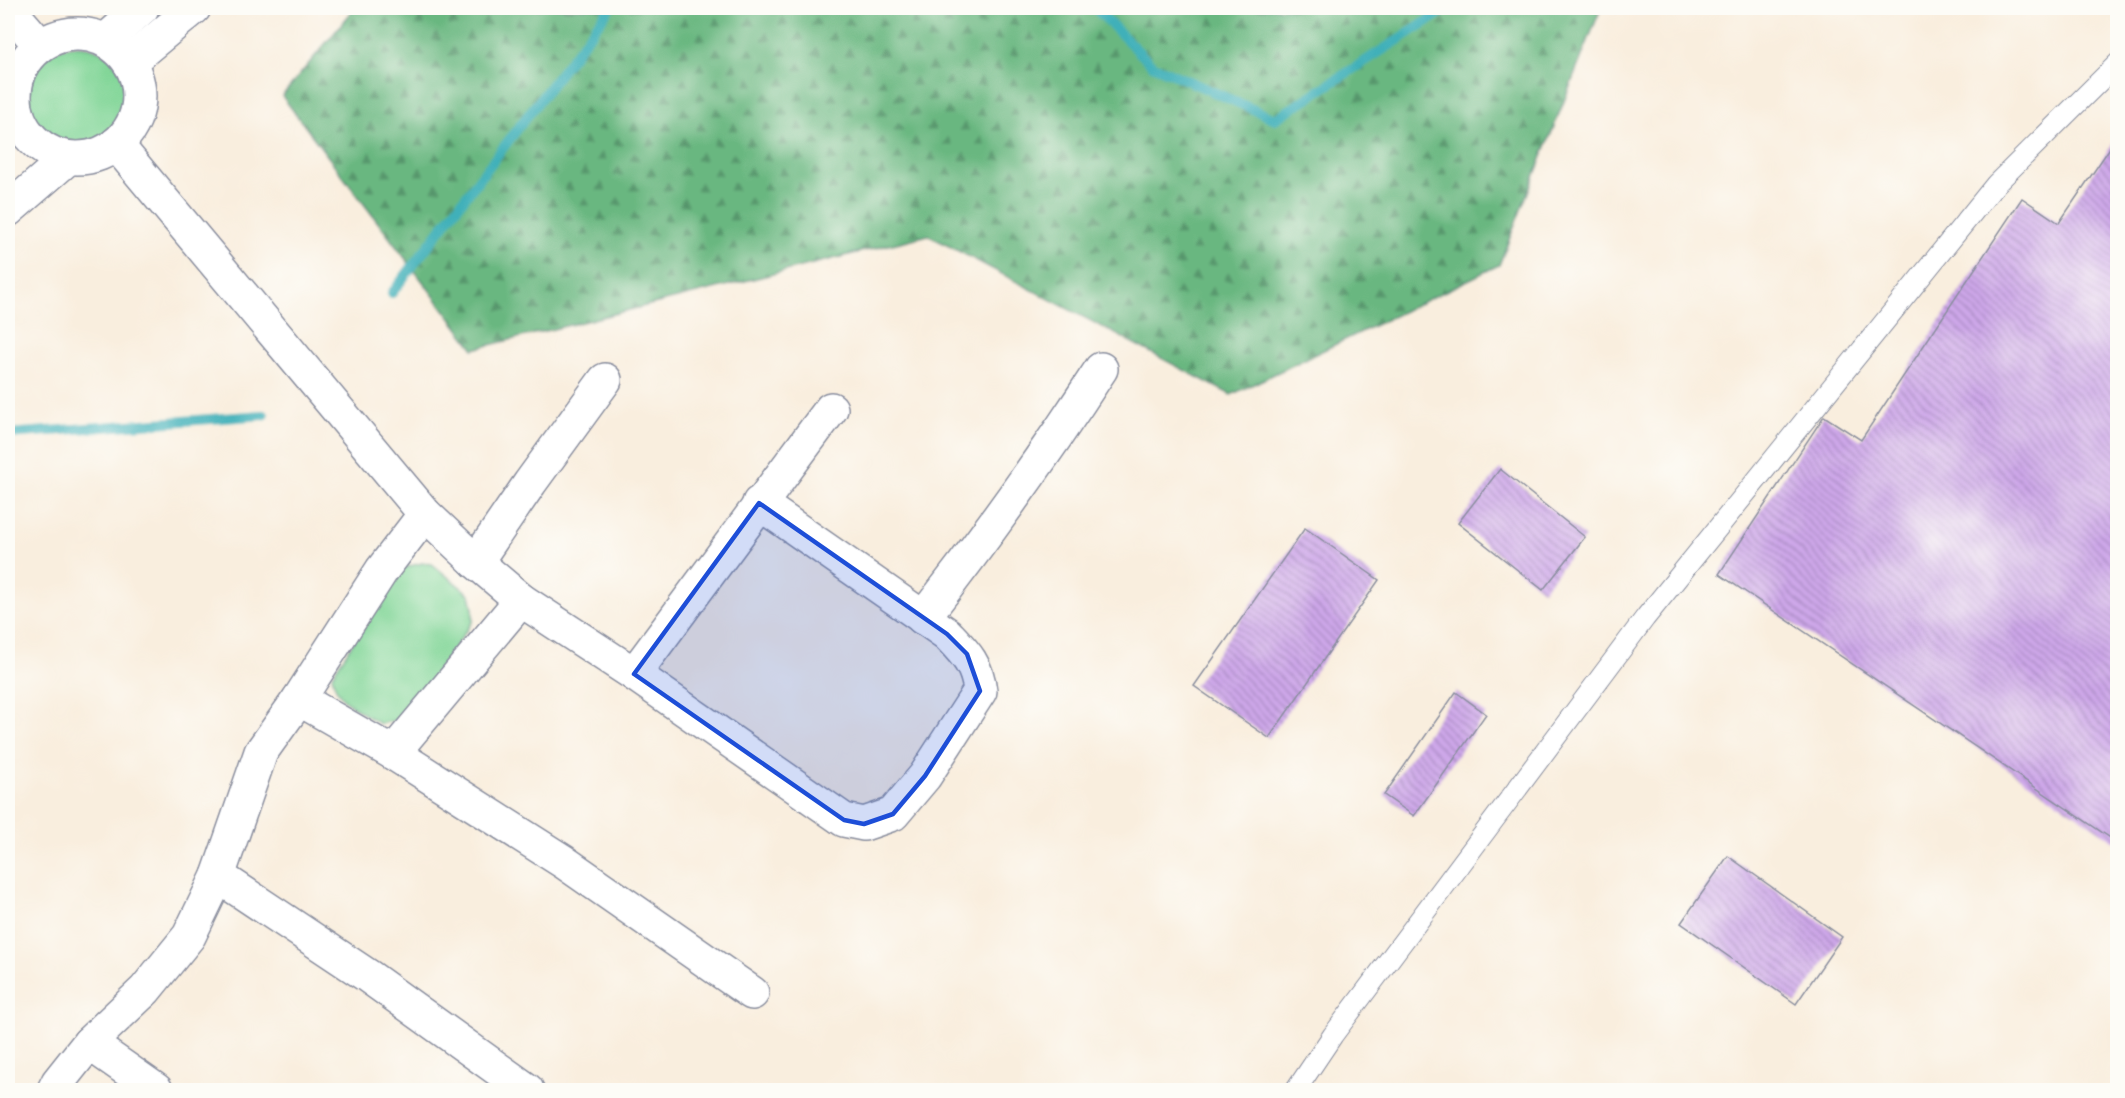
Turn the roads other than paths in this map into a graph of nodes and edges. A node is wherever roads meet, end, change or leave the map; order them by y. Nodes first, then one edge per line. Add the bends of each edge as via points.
1 (8, 8) edge
2 (142, 8) edge
3 (194, 8) edge
4 (40, 45) junction
5 (118, 51) junction
6 (2118, 63) edge
7 (12, 114) edge
8 (116, 144) junction
9 (68, 158) junction
10 (8, 210) edge
11 (1101, 369) dead end
12 (605, 380) dead end
13 (831, 408) dead end
14 (759, 503) junction
15 (424, 514) junction
16 (476, 562) junction
17 (521, 600) junction
18 (923, 618) junction
19 (634, 674) junction
20 (299, 699) junction
21 (393, 753) junction
22 (218, 876) junction
23 (752, 993) dead end
24 (89, 1043) junction
25 (54, 1090) edge
26 (156, 1090) edge
27 (527, 1090) edge
28 (1296, 1090) edge

1 - 4 street
2 - 5 street
3 - 5 street
4 - 5 street via 72,33 90,34
4 - 7 street via 18,74
5 - 8 street via 137,78 139,97 136,115
6 - 28 lane via 1996,184 1645,618
7 - 9 street via 35,142
8 - 9 street via 85,158
8 - 15 street
9 - 10 street
11 - 18 street via 1016,496
12 - 16 street
13 - 14 street
14 - 18 street
14 - 19 street
15 - 16 street
15 - 20 street via 382,570
16 - 17 street
17 - 19 street
17 - 21 street
18 - 19 street via 967,654 978,674 980,691 925,776 893,814 864,824 844,820
20 - 21 street
20 - 22 street via 261,752
21 - 23 street via 564,862
22 - 24 street via 189,936 145,990
22 - 27 street via 368,976
24 - 25 street
24 - 26 street

